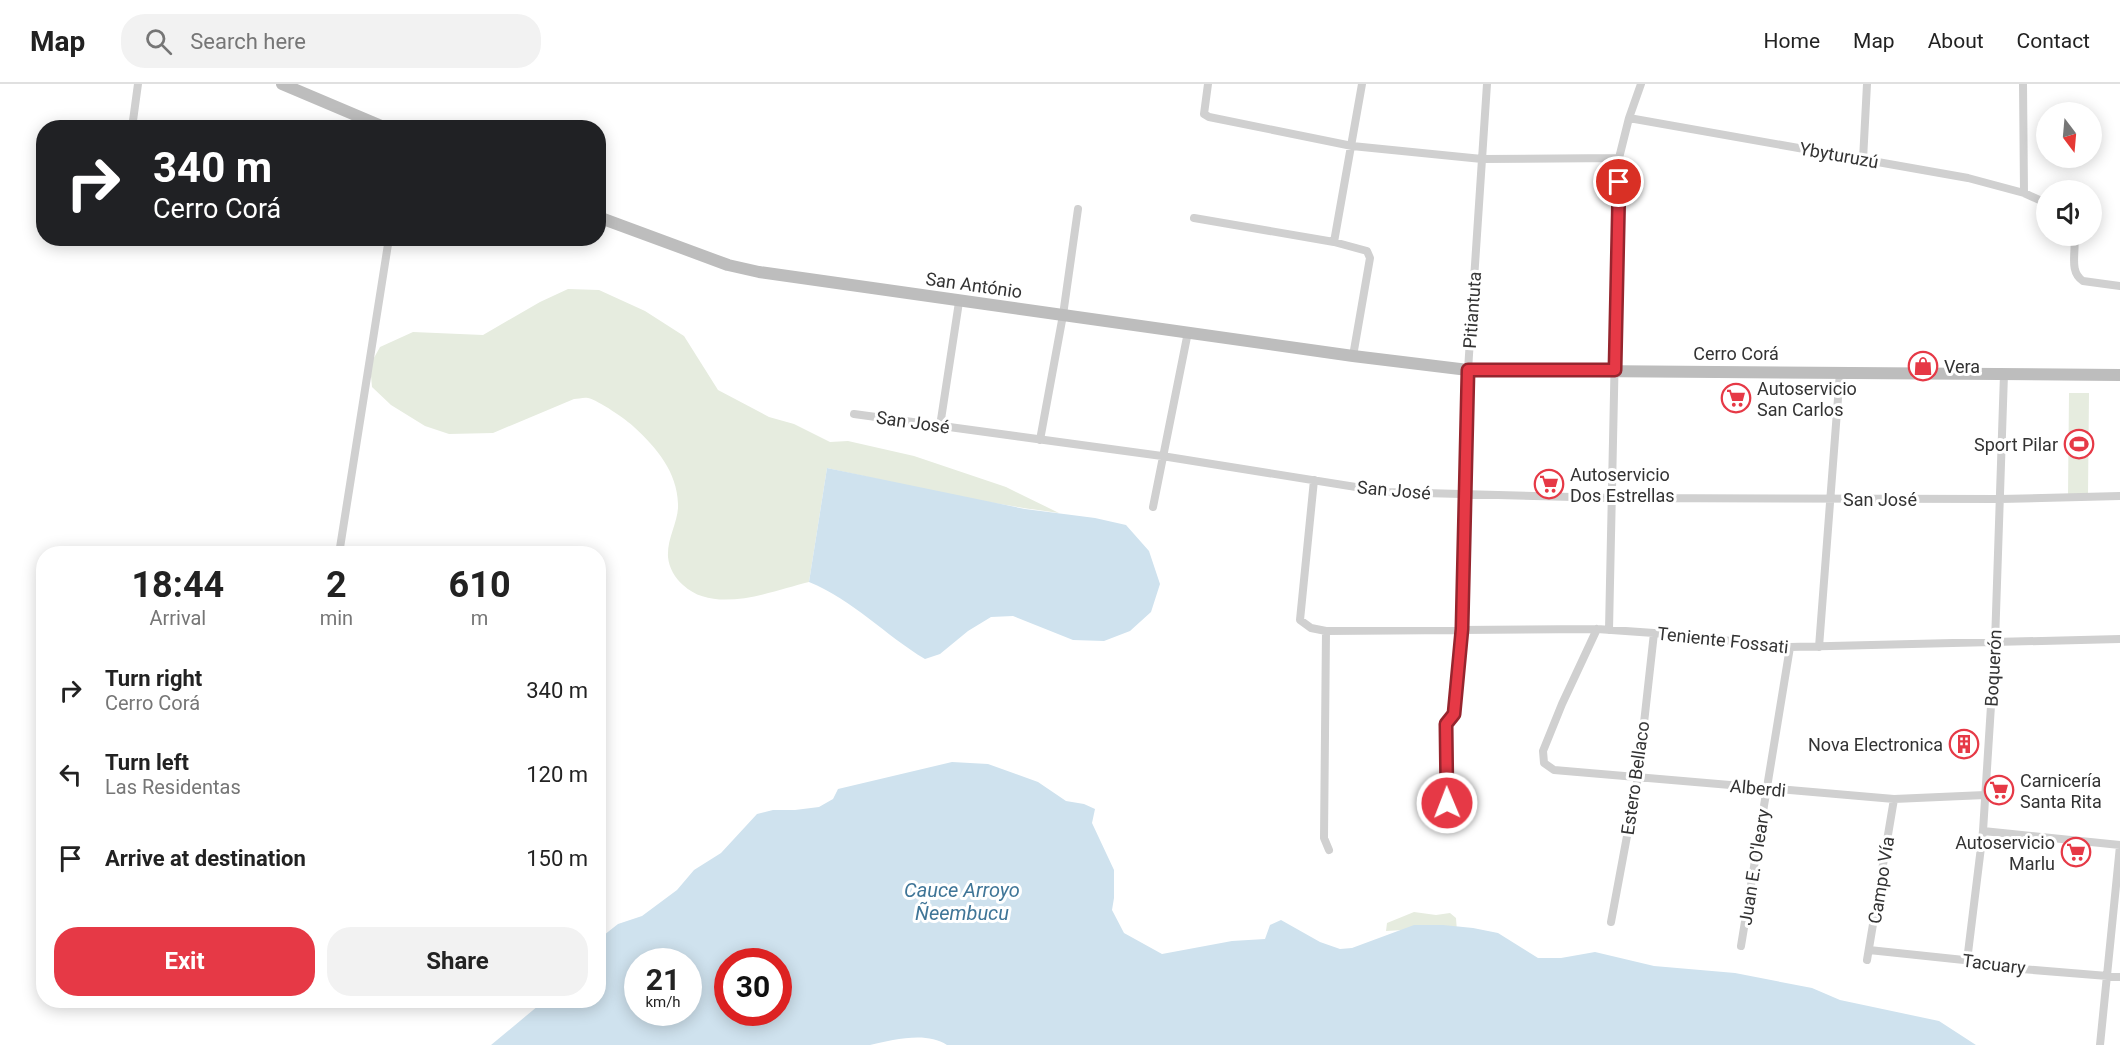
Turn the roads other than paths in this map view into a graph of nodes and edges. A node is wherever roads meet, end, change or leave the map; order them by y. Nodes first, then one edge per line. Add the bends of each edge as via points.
1 (138, 84) edge
2 (282, 84) edge
3 (1208, 84) edge
4 (1362, 84) edge
5 (1487, 84) edge
6 (1641, 84) edge
7 (1867, 84) edge
8 (2023, 84) edge
9 (1629, 118) junction
10 (133, 120) edge
11 (367, 120) edge
12 (1352, 146) junction
13 (1619, 158) junction
14 (1482, 159) junction
15 (1863, 160) junction
16 (2024, 193) junction
17 (2036, 198) edge
18 (1078, 209) dead end
19 (1194, 218) dead end
20 (606, 220) edge
21 (1334, 242) junction
22 (388, 246) edge
23 (2074, 246) edge
24 (2120, 286) edge
25 (959, 302) junction
26 (1063, 315) junction
27 (1188, 332) junction
28 (1353, 356) junction
29 (1468, 370) junction
30 (1615, 370) junction
31 (1840, 372) junction
32 (2004, 374) junction
33 (2120, 375) edge
34 (854, 414) dead end
35 (940, 426) junction
36 (1040, 440) junction
37 (1162, 456) junction
38 (1314, 480) junction
39 (1464, 494) junction
40 (2120, 496) edge
41 (1612, 498) junction
42 (1830, 499) junction
43 (2000, 499) junction
44 (1153, 507) dead end
45 (340, 546) edge
46 (1462, 629) junction
47 (1597, 629) junction
48 (1609, 630) junction
49 (1326, 631) junction
50 (1654, 633) junction
51 (2120, 639) edge
52 (1995, 643) junction
53 (1791, 647) junction
54 (1819, 647) junction
55 (1638, 777) junction
56 (1766, 789) junction
57 (1985, 795) junction
58 (1894, 800) junction
59 (1447, 820) dead end
60 (1983, 831) junction
61 (2120, 846) edge
62 (1329, 850) dead end
63 (1611, 921) dead end
64 (1742, 946) dead end
65 (1869, 950) junction
66 (1868, 960) dead end
67 (1967, 961) junction
68 (2108, 975) junction
69 (2120, 976) edge
70 (2100, 1045) edge

1 - 10 street
2 - 11 street
3 - 12 street via 1204,114 1209,117
4 - 12 street
5 - 14 street, Pitiantuta
6 - 9 street
7 - 15 street
8 - 16 street
9 - 13 street
9 - 15 street, Ybyturuzú
12 - 14 street
12 - 21 street
13 - 14 street
13 - 30 street
14 - 29 street, Pitiantuta
15 - 16 street, Ybyturuzú via 1968,178
16 - 17 street, Ybyturuzú
18 - 26 street
19 - 21 street
20 - 25 street, San António via 728,265
21 - 28 street via 1367,251 1370,258
22 - 45 street
23 - 24 street via 2078,278
25 - 26 street, San António
25 - 35 street
26 - 27 street, San António
26 - 36 street
27 - 28 street, San António
27 - 37 street
28 - 29 street, Cerro Corá
29 - 30 street, Cerro Corá
29 - 39 street, Pitiantuta
30 - 31 street, Cerro Corá
30 - 41 street
31 - 32 street, Cerro Corá
31 - 42 street
32 - 33 street, Cerro Corá
32 - 43 street, Boquerón
34 - 35 street, San José
35 - 36 street, San José
36 - 37 street, San José
37 - 38 street, San José
37 - 44 street
38 - 39 street, San José via 1386,492
38 - 49 street via 1300,620 1311,628
39 - 41 street, San José
39 - 46 street, Pitiantuta
40 - 43 street, San José
41 - 42 street, San José
41 - 48 street
42 - 43 street, San José
42 - 54 street
43 - 52 street, Boquerón
46 - 47 street, Teniente Fossati
46 - 49 street, Teniente Fossati
46 - 59 street, Pitiantuta via 1454,714 1446,724
47 - 48 street, Teniente Fossati
47 - 55 street, Alberdi via 1543,751 1544,763 1554,770
48 - 50 street, Teniente Fossati
49 - 62 street via 1324,838
50 - 53 street, Teniente Fossati
50 - 55 street, Estero Bellaco
51 - 52 street, Teniente Fossati
52 - 54 street, Teniente Fossati
52 - 57 street, Boquerón
53 - 54 street, Teniente Fossati
53 - 56 street, Juan E. O'leary
55 - 56 street, Alberdi
55 - 63 street, Estero Bellaco
56 - 58 street, Alberdi
56 - 64 street, Juan E. O'leary
57 - 58 street, Alberdi
57 - 60 street, Boquerón
58 - 65 street, Campo Vía
60 - 61 street
60 - 67 street, Boquerón
61 - 68 street
65 - 66 street, Campo Vía
65 - 67 street, Tacuary
67 - 68 street, Tacuary via 1984,966
68 - 69 street, Tacuary
68 - 70 street

